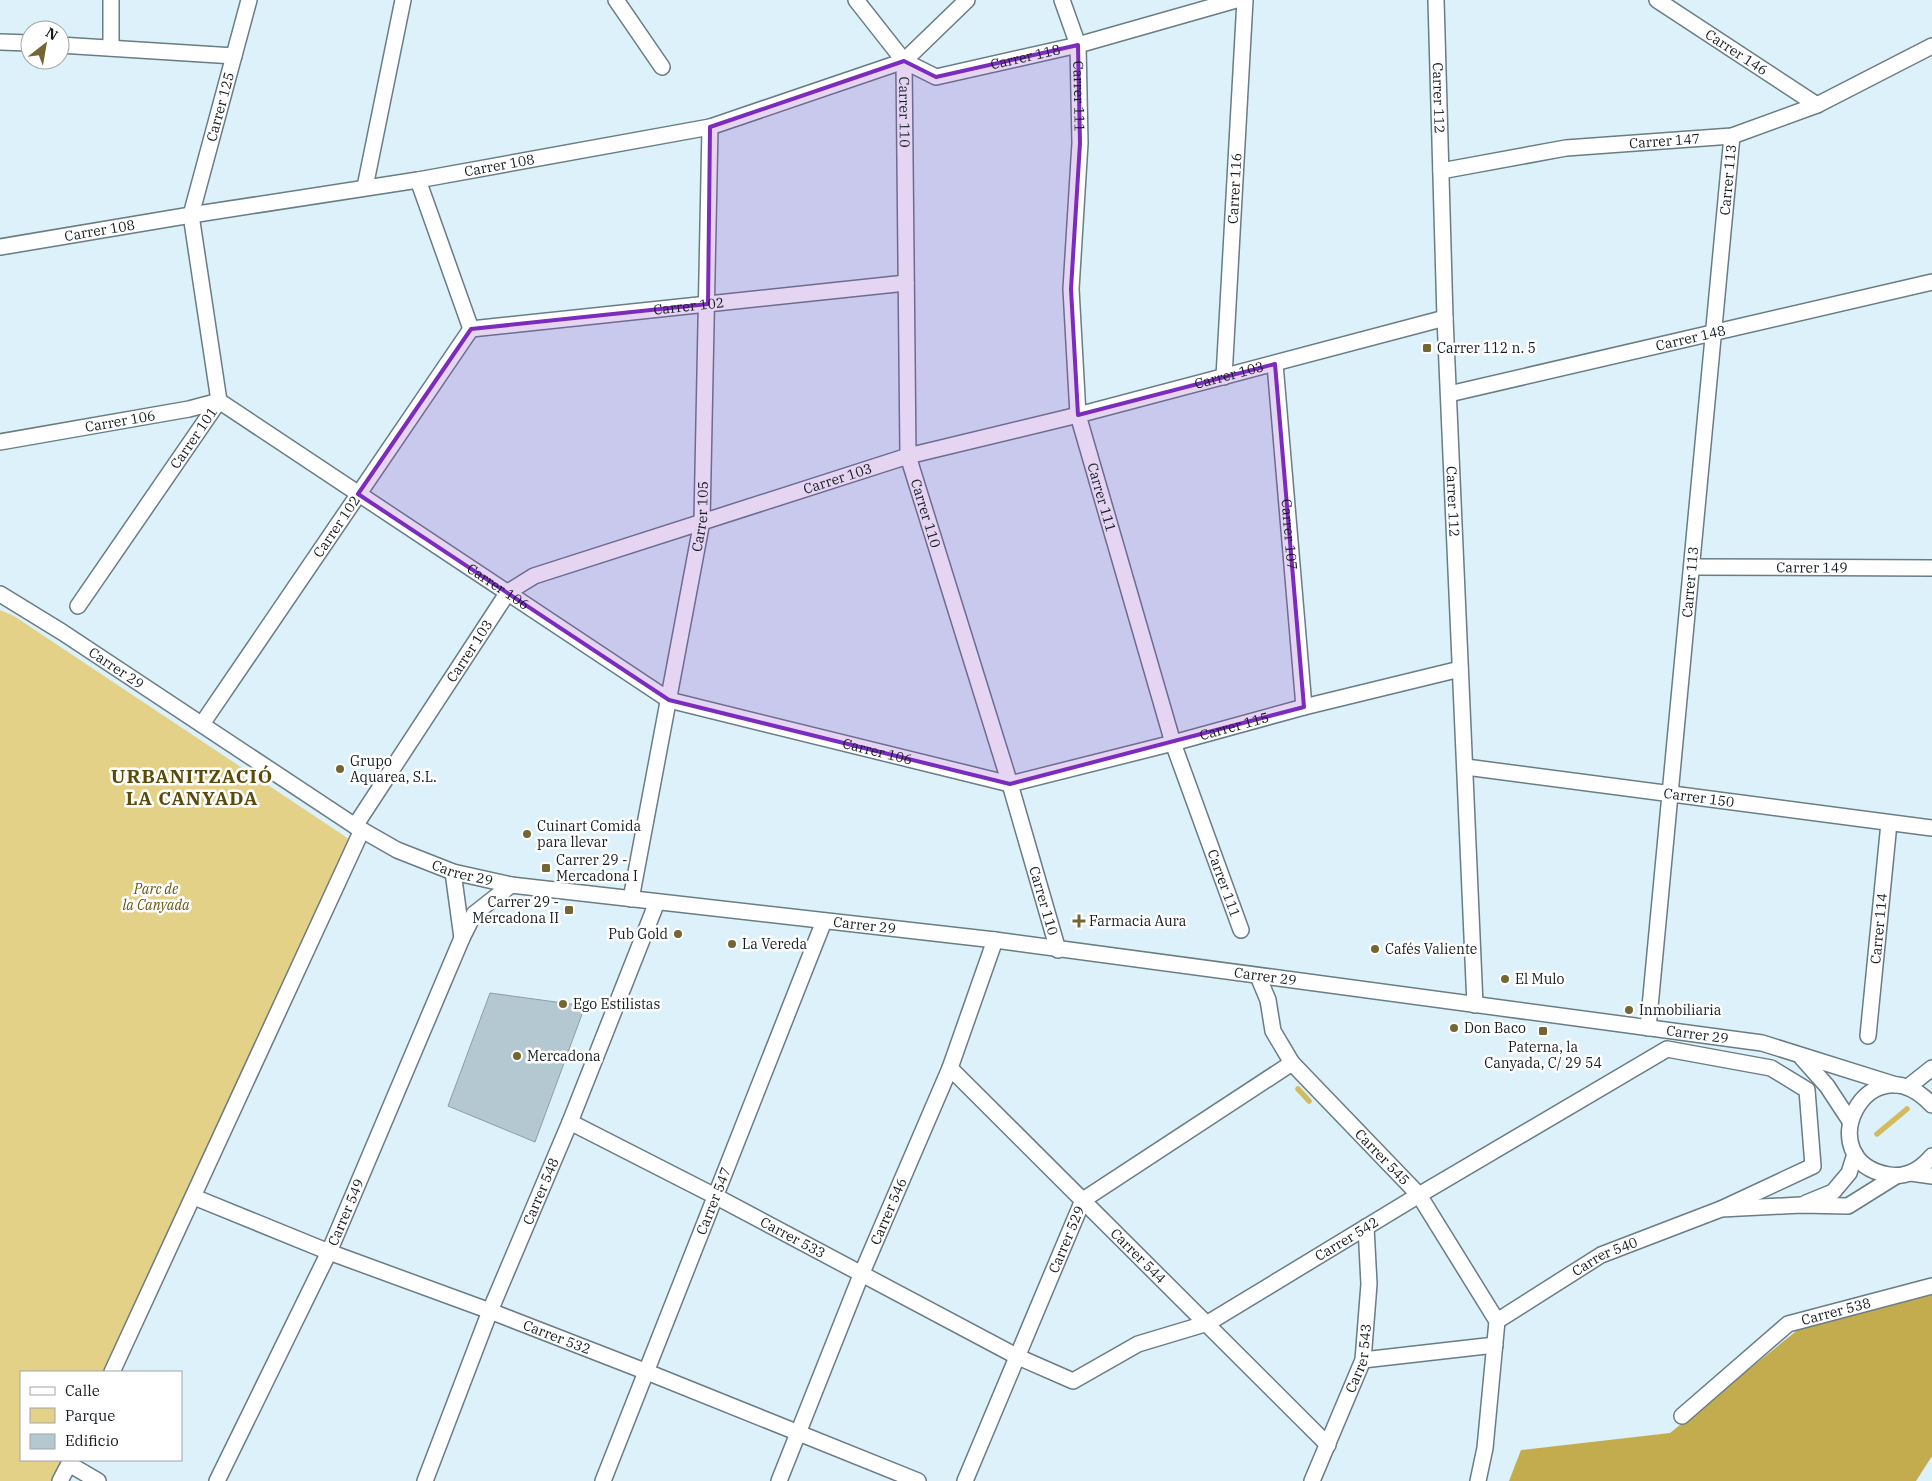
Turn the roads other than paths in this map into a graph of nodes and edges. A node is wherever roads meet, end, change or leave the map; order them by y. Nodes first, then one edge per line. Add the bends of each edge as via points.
1 (111, 0) edge
2 (249, 0) edge
3 (403, 0) edge
4 (616, 0) edge
5 (856, 0) edge
6 (967, 0) edge
7 (1062, 0) edge
8 (1236, 0) edge
9 (1245, 0) edge
10 (1436, 0) edge
11 (1657, 0) edge
12 (0, 42) edge
13 (20, 43) edge
14 (1078, 45) junction
15 (70, 46) edge
16 (1932, 46) edge
17 (111, 48) junction
18 (234, 56) junction
19 (904, 61) junction
20 (662, 67) dead end
21 (1817, 105) junction
22 (710, 127) junction
23 (1732, 136) junction
24 (1441, 171) junction
25 (418, 180) junction
26 (365, 187) junction
27 (191, 215) junction
28 (0, 248) edge
29 (1932, 282) edge
30 (906, 283) junction
31 (708, 304) junction
32 (1445, 318) junction
33 (471, 329) junction
34 (1714, 332) junction
35 (1275, 364) junction
36 (1224, 377) junction
37 (1448, 394) junction
38 (219, 401) junction
39 (1078, 415) junction
40 (0, 442) edge
41 (908, 456) junction
42 (358, 494) junction
43 (702, 521) junction
44 (1692, 567) junction
45 (1932, 568) edge
46 (508, 592) junction
47 (0, 594) edge
48 (78, 606) dead end
49 (1460, 669) junction
50 (669, 700) junction
51 (1304, 707) junction
52 (202, 724) junction
53 (1173, 743) junction
54 (1466, 767) junction
55 (1010, 784) junction
56 (1670, 795) junction
57 (1889, 822) junction
58 (358, 828) junction
59 (1932, 828) edge
60 (453, 872) junction
61 (511, 885) junction
62 (631, 899) junction
63 (657, 902) junction
64 (824, 921) junction
65 (1241, 930) dead end
66 (462, 938) junction
67 (995, 940) junction
68 (1058, 950) junction
69 (1258, 976) junction
70 (1475, 1005) junction
71 (1648, 1028) junction
72 (1868, 1036) dead end
73 (1667, 1049) joint
74 (1801, 1057) junction
75 (1292, 1063) junction
76 (950, 1068) junction
77 (1932, 1068) edge
78 (1902, 1086) junction
79 (1932, 1105) edge
80 (570, 1122) junction
81 (1850, 1122) junction
82 (1855, 1154) junction
83 (1932, 1156) edge
84 (1813, 1166) joint
85 (1911, 1174) junction
86 (1896, 1176) junction
87 (1932, 1176) edge
88 (1419, 1194) junction
89 (715, 1196) junction
90 (194, 1197) junction
91 (1083, 1200) junction
92 (1801, 1205) junction
93 (1721, 1209) junction
94 (1366, 1227) junction
95 (329, 1252) junction
96 (861, 1274) junction
97 (1932, 1286) edge
98 (490, 1311) junction
99 (1497, 1321) junction
100 (1208, 1323) junction
101 (1494, 1345) junction
102 (1016, 1356) junction
103 (1363, 1360) junction
104 (112, 1371) edge
105 (647, 1372) junction
106 (1682, 1416) dead end
107 (799, 1432) junction
108 (1328, 1445) junction
109 (70, 1462) edge
110 (60, 1481) edge
111 (98, 1481) edge
112 (217, 1481) edge
113 (425, 1481) edge
114 (603, 1481) edge
115 (779, 1481) edge
116 (918, 1481) edge
117 (966, 1481) edge
118 (1312, 1481) edge
119 (1478, 1481) edge

1 - 17 street
2 - 18 street, Carrer 125
3 - 26 street
4 - 20 street
5 - 19 street
6 - 19 street, Carrer 108
7 - 14 street, Carrer 111
8 - 14 street, Carrer 118
9 - 36 street, Carrer 116
10 - 24 street, Carrer 112
11 - 21 street, Carrer 146
12 - 13 street
14 - 19 street, Carrer 118 via 936,77
14 - 39 street, Carrer 111 via 1080,143 1071,289
15 - 17 street
16 - 21 street, Carrer 147
17 - 18 street
18 - 27 street, Carrer 125
19 - 22 street, Carrer 108
19 - 30 street, Carrer 110
21 - 23 street, Carrer 147
22 - 25 street, Carrer 108
22 - 31 street, Carrer 105
23 - 24 street, Carrer 147 via 1566,148
23 - 34 street, Carrer 113
24 - 32 street, Carrer 112
25 - 26 street, Carrer 108
25 - 33 street
26 - 27 street, Carrer 108
27 - 28 street, Carrer 108
27 - 38 street, Carrer 101
29 - 34 street, Carrer 148
30 - 31 street, Carrer 102
30 - 41 street, Carrer 110
31 - 33 street, Carrer 102
31 - 43 street, Carrer 105
32 - 35 street, Carrer 103
32 - 37 street, Carrer 112
33 - 42 street, Carrer 102
34 - 37 street, Carrer 148
34 - 44 street, Carrer 113
35 - 36 street, Carrer 103
35 - 51 street, Carrer 107
36 - 39 street, Carrer 103
37 - 49 street, Carrer 112
38 - 40 street, Carrer 106
38 - 42 street, Carrer 106
38 - 48 street, Carrer 101
39 - 41 street, Carrer 103
39 - 53 street, Carrer 111
41 - 43 street, Carrer 103
41 - 55 street, Carrer 110
42 - 46 street, Carrer 106
42 - 52 street, Carrer 102
43 - 46 street, Carrer 103 via 534,576
43 - 50 street, Carrer 105
44 - 45 street, Carrer 149
44 - 56 street, Carrer 113
46 - 50 street, Carrer 106
46 - 58 street, Carrer 103
47 - 52 street, Carrer 29
49 - 51 street, Carrer 115
49 - 54 street, Carrer 112
50 - 55 street, Carrer 106
50 - 62 street, Carrer 105
51 - 53 street, Carrer 115
52 - 58 street, Carrer 29
53 - 55 street, Carrer 115
53 - 65 street, Carrer 111
54 - 56 street, Carrer 150
54 - 70 street, Carrer 112
55 - 68 street, Carrer 110
56 - 57 street, Carrer 150
56 - 71 street, Carrer 113
57 - 59 street, Carrer 150
57 - 72 street, Carrer 114
58 - 60 street, Carrer 29 via 397,850
58 - 90 street, Carrer 103
60 - 61 street, Carrer 29
60 - 66 street
61 - 62 street, Carrer 29
61 - 66 street, Carrer 549 via 474,914
62 - 63 street, Carrer 29
63 - 64 street, Carrer 29
63 - 80 street, Carrer 548
64 - 67 street, Carrer 29
64 - 89 street, Carrer 547
66 - 95 street, Carrer 549
67 - 68 street, Carrer 29
67 - 76 street, Carrer 546
68 - 69 street, Carrer 29
69 - 70 street, Carrer 29
69 - 75 street, Carrer 545 via 1268,1000 1273,1032
70 - 71 street, Carrer 29
71 - 74 street, Carrer 29 via 1762,1044
73 - 84 street, Carrer 29 via 1771,1068 1807,1090
73 - 88 street, Carrer 542
74 - 78 street, Carrer 29
74 - 81 street, Carrer 29 via 1828,1086
75 - 88 street, Carrer 545
75 - 91 street, Carrer 529
76 - 91 street, Carrer 544
76 - 96 street, Carrer 546
77 - 78 street
78 - 79 street, Carrer 29 via 1922,1095
78 - 81 street via 1880,1088 1866,1095
80 - 89 street, Carrer 533
80 - 98 street, Carrer 548
81 - 82 street via 1849,1139
82 - 86 street via 1865,1166 1879,1174
82 - 92 street, Carrer 540 via 1849,1173 1833,1192
83 - 85 street
84 - 93 street, Carrer 540
85 - 86 street
85 - 87 street
86 - 92 street, Carrer 540 via 1848,1206
88 - 94 street, Carrer 542
88 - 99 street, Carrer 545
89 - 96 street, Carrer 533
89 - 105 street, Carrer 547
90 - 95 street, Carrer 532
90 - 104 street, Carrer 103
91 - 100 street, Carrer 544
91 - 102 street, Carrer 529
92 - 93 street, Carrer 540
93 - 99 street, Carrer 540 via 1601,1256
94 - 100 street, Carrer 542
94 - 103 street, Carrer 543 via 1369,1284
95 - 98 street, Carrer 532
95 - 112 street, Carrer 549
96 - 102 street, Carrer 533
96 - 107 street, Carrer 546
97 - 106 street, Carrer 538 via 1788,1324
98 - 105 street, Carrer 532
98 - 113 street, Carrer 548
99 - 101 street
100 - 102 street, Carrer 542 via 1138,1344 1072,1381
100 - 108 street, Carrer 544
101 - 103 street
101 - 119 street via 1486,1448
102 - 117 street, Carrer 529
103 - 108 street, Carrer 543
105 - 107 street, Carrer 532
105 - 114 street, Carrer 547
107 - 115 street, Carrer 546
107 - 116 street, Carrer 532
108 - 118 street, Carrer 543
109 - 110 street
109 - 111 street

